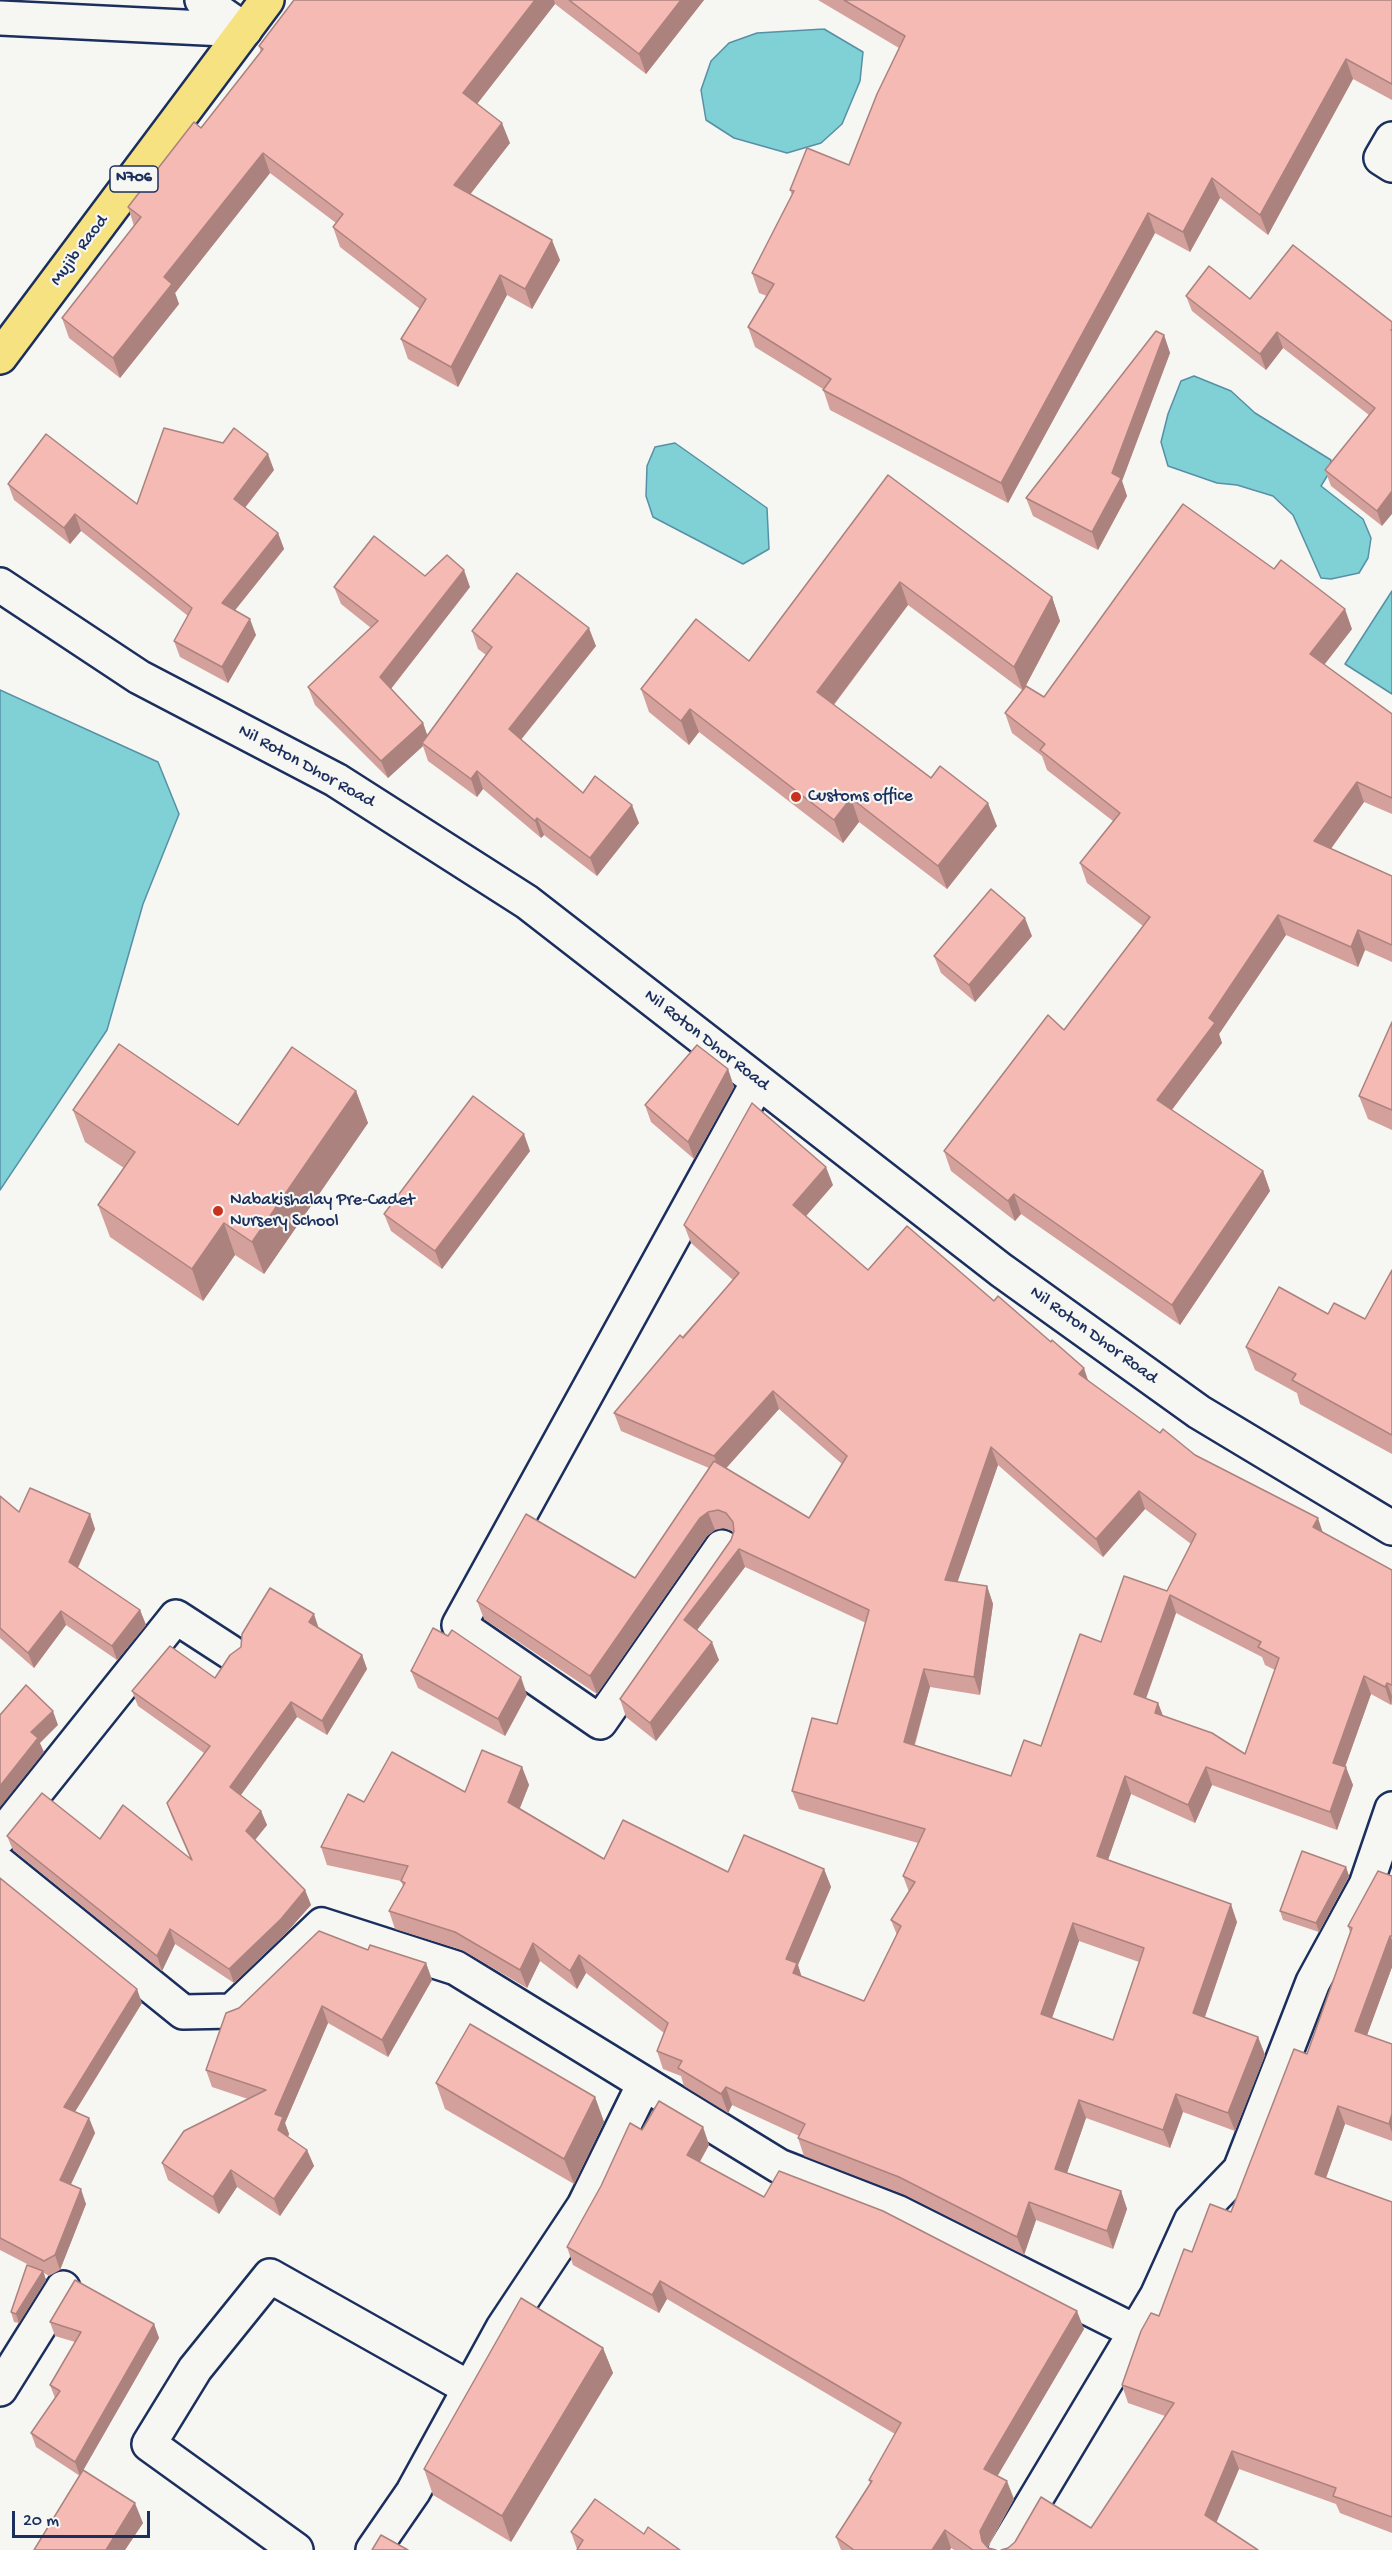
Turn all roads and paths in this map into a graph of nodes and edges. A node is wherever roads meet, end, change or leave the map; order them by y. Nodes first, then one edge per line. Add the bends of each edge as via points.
1 (202, 0) edge
2 (267, 0) edge
3 (0, 18) edge
4 (244, 30) junction
5 (1392, 139) edge
6 (1392, 165) edge
7 (0, 357) edge
8 (0, 585) edge
9 (758, 1082) junction
10 (1392, 1528) edge
11 (722, 1547) dead end
12 (230, 1652) edge
13 (1392, 1809) edge
14 (0, 1838) edge
15 (0, 1864) edge
16 (645, 2084) junction
17 (63, 2288) dead end
18 (1136, 2332) junction
19 (469, 2388) junction
20 (0, 2389) edge
21 (296, 2550) edge
22 (373, 2550) edge
23 (1005, 2550) edge

1 - 4 street
2 - 4 highway, Mujib Raod / N706
3 - 4 street
4 - 7 highway, Mujib Raod / N706
5 - 6 street via 1380,158
8 - 9 street, Nil Roton Dhor Road via 139,677 336,780 527,902
9 - 10 street, Nil Roton Dhor Road via 1001,1270 1199,1412
9 - 11 street via 459,1625 600,1722
12 - 14 street via 176,1617
13 - 18 street via 1366,1885 1313,1982 1240,2170 1191,2221
15 - 16 street via 183,2012 232,2011 322,1925 456,1968
16 - 18 street via 779,2166 897,2212
16 - 19 street via 584,2206 502,2328
17 - 20 street
18 - 23 street
19 - 21 street via 270,2276 195,2368 149,2444
19 - 22 street via 413,2492

